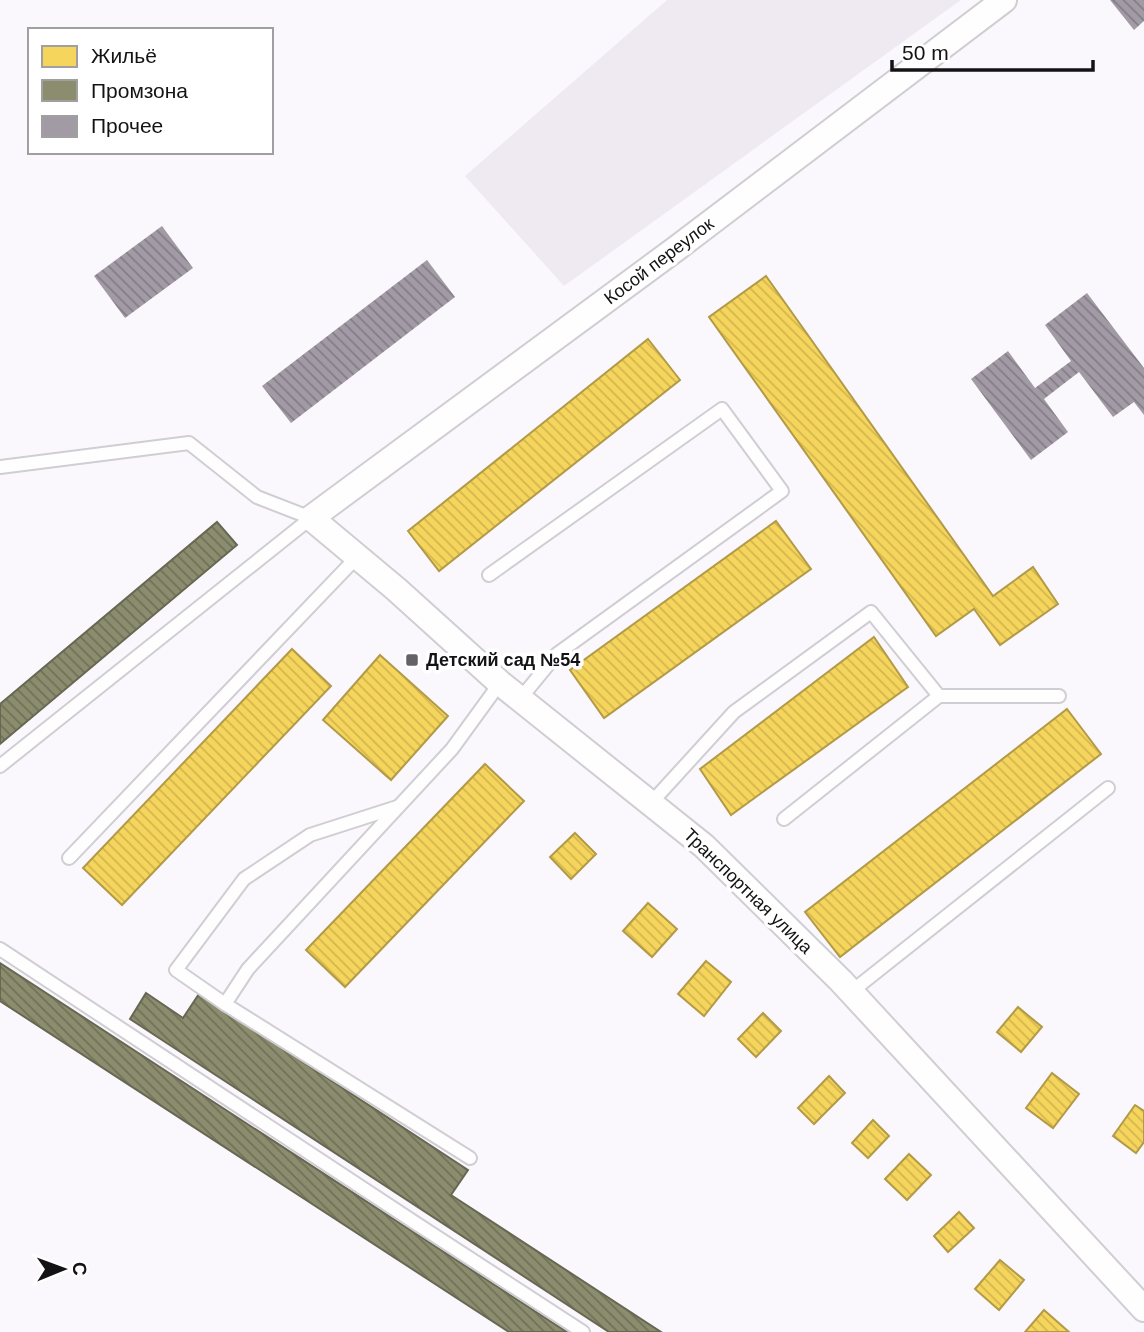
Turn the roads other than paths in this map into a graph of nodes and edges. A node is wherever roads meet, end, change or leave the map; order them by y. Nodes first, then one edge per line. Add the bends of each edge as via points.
1 (1004, 0) edge
2 (0, 467) edge
3 (311, 517) junction
4 (357, 557) junction
5 (489, 575) dead end
6 (500, 683) junction
7 (939, 696) junction
8 (1059, 696) dead end
9 (520, 699) junction
10 (0, 766) edge
11 (1108, 788) dead end
12 (651, 803) junction
13 (400, 806) junction
14 (784, 819) dead end
15 (69, 858) dead end
16 (0, 948) edge
17 (851, 992) junction
18 (225, 1004) junction
19 (470, 1157) dead end
20 (1144, 1309) edge
21 (583, 1332) edge

1 - 3 street, Косой переулок
2 - 3 lane via 190,443 257,497
3 - 4 street, Транспортная улица
3 - 10 lane
4 - 6 street, Транспортная улица
4 - 15 lane
5 - 9 lane via 722,409 782,491 557,654
6 - 9 street, Транспортная улица
6 - 13 lane via 452,749
7 - 8 lane
7 - 12 lane via 871,612 734,712
7 - 14 lane
9 - 12 street, Транспортная улица
11 - 17 lane
12 - 17 street, Транспортная улица via 704,846
13 - 18 lane via 248,969
13 - 18 lane via 310,835 244,880 176,970
16 - 21 lane
17 - 20 street, Транспортная улица
18 - 19 lane

